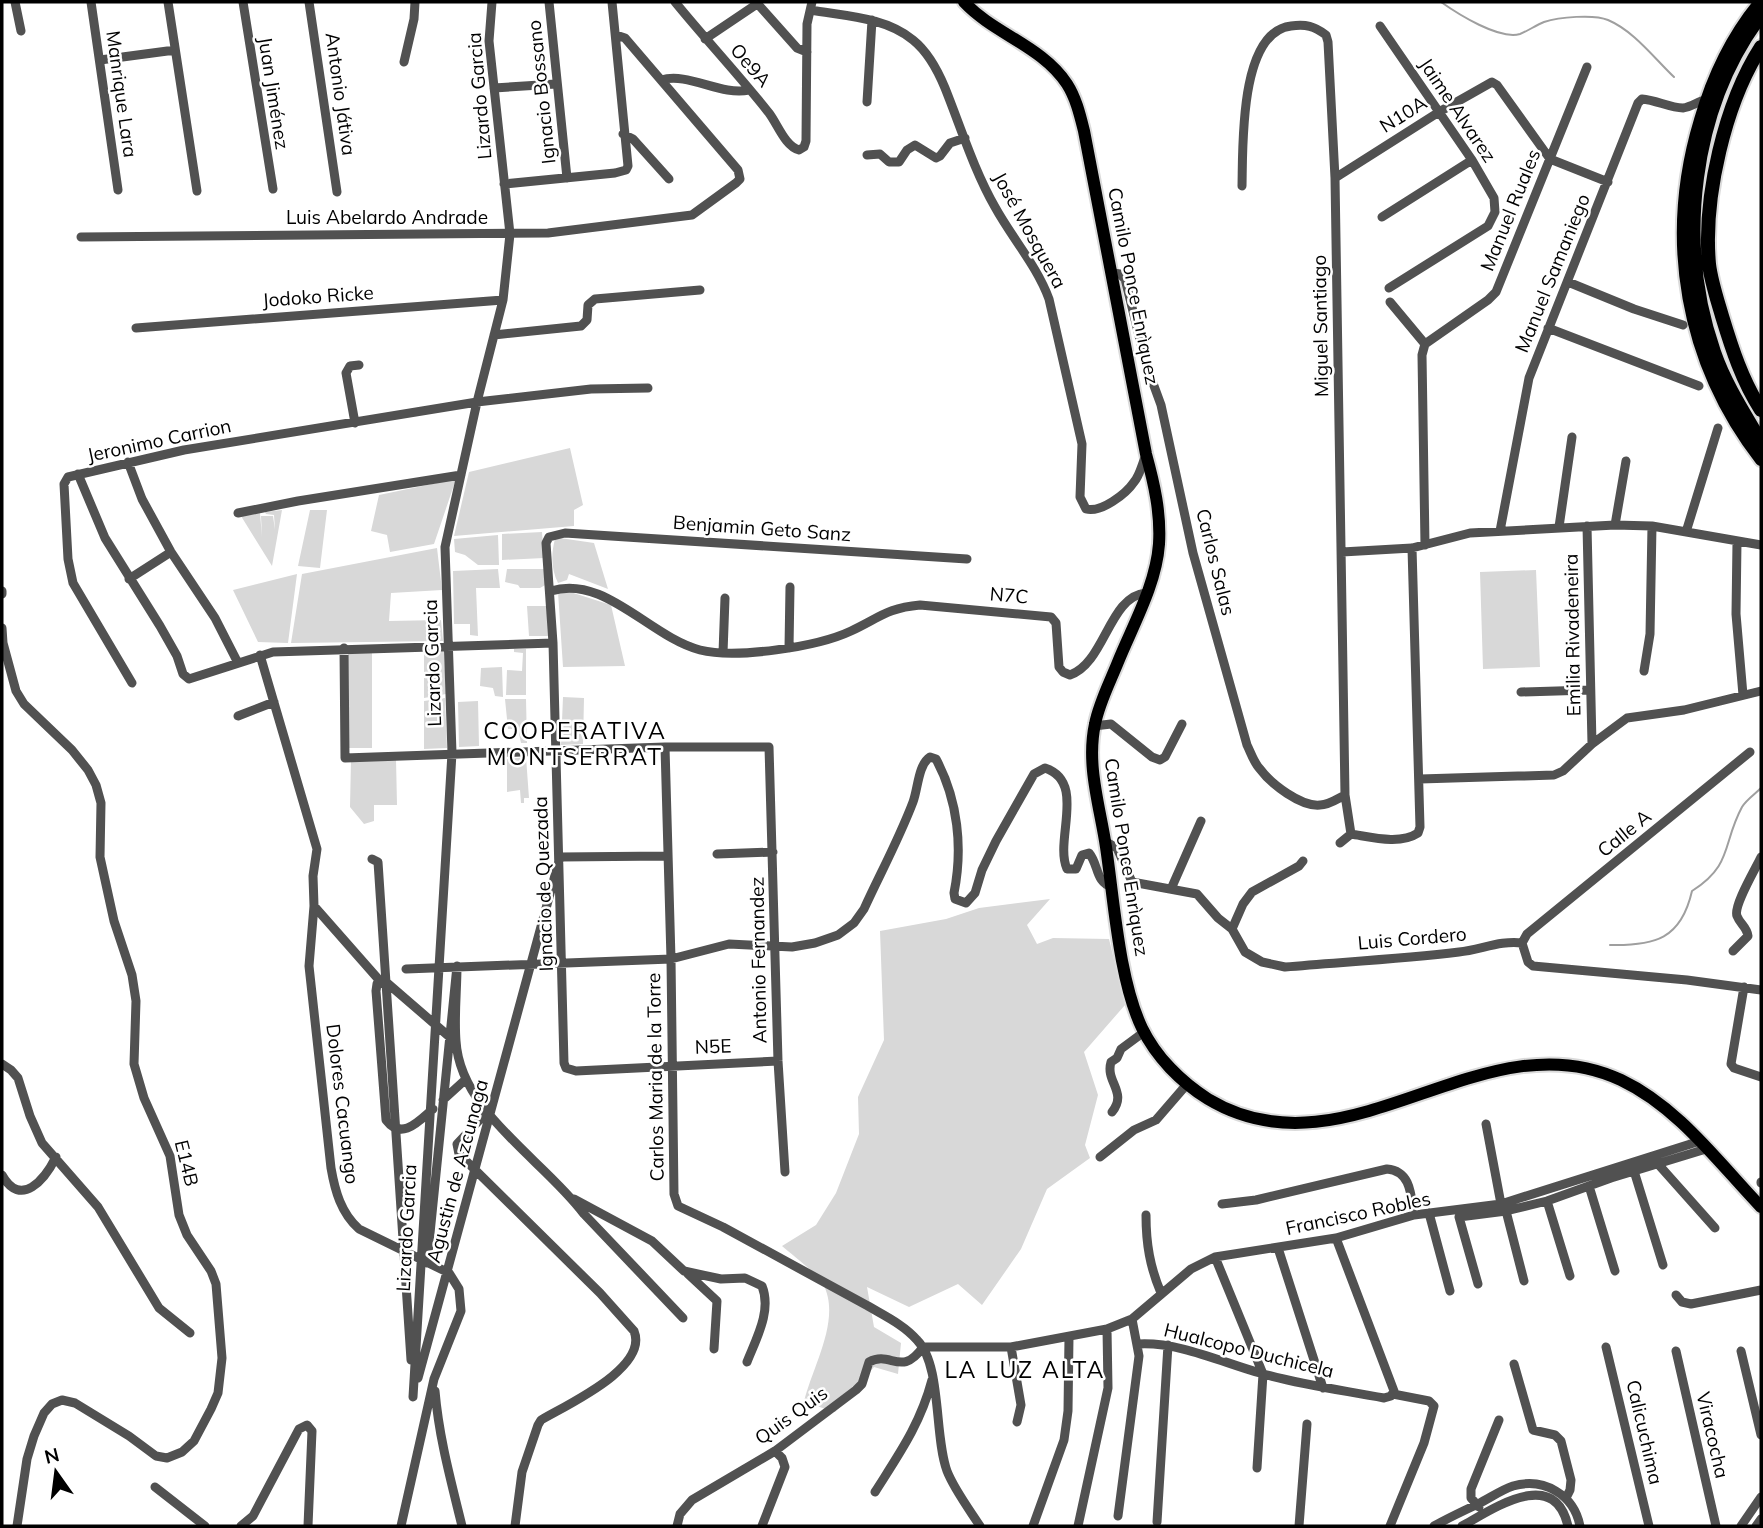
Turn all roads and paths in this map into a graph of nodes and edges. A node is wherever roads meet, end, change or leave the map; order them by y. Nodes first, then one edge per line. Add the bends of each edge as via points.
1 (15, 2) edge
2 (91, 2) edge
3 (168, 2) edge
4 (243, 2) edge
5 (309, 2) edge
6 (415, 2) edge
7 (492, 2) edge
8 (549, 2) edge
9 (612, 2) edge
10 (675, 2) edge
11 (964, 2) edge
12 (1760, 2) edge
13 (757, 3) edge
14 (811, 6) edge
15 (1761, 15) edge
16 (872, 20) junction
17 (1380, 26) dead end
18 (21, 32) dead end
19 (616, 35) junction
20 (705, 39) junction
21 (1761, 47) edge
22 (175, 50) junction
23 (807, 52) junction
24 (100, 60) junction
25 (404, 62) dead end
26 (1587, 67) dead end
27 (661, 80) junction
28 (556, 84) junction
29 (494, 88) junction
30 (749, 90) junction
31 (1706, 100) junction
32 (867, 102) dead end
33 (1439, 112) junction
34 (623, 134) junction
35 (965, 138) junction
36 (867, 155) dead end
37 (1550, 159) junction
38 (1472, 160) junction
39 (567, 178) junction
40 (1335, 178) junction
41 (668, 179) dead end
42 (1608, 182) junction
43 (504, 184) junction
44 (1242, 186) dead end
45 (273, 189) dead end
46 (118, 190) dead end
47 (197, 191) dead end
48 (337, 192) dead end
49 (1382, 217) dead end
50 (510, 234) junction
51 (82, 237) dead end
52 (1113, 273) junction
53 (1568, 282) junction
54 (1389, 288) dead end
55 (700, 290) dead end
56 (502, 300) junction
57 (1391, 302) dead end
58 (1682, 325) dead end
59 (136, 328) dead end
60 (1548, 328) junction
61 (494, 335) junction
62 (1425, 344) junction
63 (359, 365) dead end
64 (1699, 386) dead end
65 (648, 388) dead end
66 (477, 402) junction
67 (1761, 410) edge
68 (355, 423) junction
69 (1718, 428) dead end
70 (1572, 437) dead end
71 (1761, 442) edge
72 (1146, 454) junction
73 (1761, 460) edge
74 (1626, 461) dead end
75 (128, 462) junction
76 (78, 474) junction
77 (461, 475) junction
78 (238, 513) dead end
79 (1615, 525) junction
80 (1587, 526) junction
81 (1652, 526) junction
82 (1559, 527) junction
83 (1500, 531) junction
84 (1686, 532) junction
85 (555, 534) joint
86 (1737, 542) junction
87 (1425, 545) junction
88 (1761, 545) edge
89 (1412, 548) junction
90 (171, 552) junction
91 (1342, 552) junction
92 (967, 559) dead end
93 (129, 579) junction
94 (790, 587) dead end
95 (551, 590) junction
96 (1146, 593) junction
97 (725, 598) dead end
98 (2, 628) edge
99 (554, 643) junction
100 (450, 646) junction
101 (344, 648) junction
102 (789, 648) junction
103 (723, 653) junction
104 (260, 655) junction
105 (238, 663) junction
106 (1643, 671) dead end
107 (132, 684) dead end
108 (1589, 690) junction
109 (1761, 691) edge
110 (1521, 692) dead end
111 (1743, 695) junction
112 (274, 702) junction
113 (238, 716) dead end
114 (1182, 724) dead end
115 (1094, 726) junction
116 (1592, 744) junction
117 (665, 747) junction
118 (556, 750) junction
119 (1750, 752) dead end
120 (452, 753) junction
121 (1420, 779) junction
122 (1345, 795) junction
123 (1201, 821) dead end
124 (1351, 834) junction
125 (1105, 842) junction
126 (1340, 843) dead end
127 (773, 852) junction
128 (717, 854) dead end
129 (667, 856) junction
130 (560, 857) junction
131 (1761, 857) edge
132 (372, 859) dead end
133 (1303, 861) dead end
134 (1112, 887) junction
135 (1171, 889) junction
136 (314, 906) junction
137 (1232, 929) junction
138 (1522, 943) junction
139 (774, 946) junction
140 (1733, 951) dead end
141 (671, 958) junction
142 (563, 962) junction
143 (531, 963) junction
144 (457, 966) junction
145 (439, 967) junction
146 (406, 969) dead end
147 (383, 982) junction
148 (1744, 988) junction
149 (1761, 990) edge
150 (436, 1025) junction
151 (1144, 1032) junction
152 (453, 1040) junction
153 (778, 1061) junction
154 (2, 1064) edge
155 (673, 1065) junction
156 (566, 1068) joint
157 (1761, 1077) edge
158 (465, 1080) junction
159 (1188, 1083) junction
160 (444, 1099) junction
161 (430, 1111) junction
162 (1112, 1112) dead end
163 (489, 1113) junction
164 (1486, 1124) dead end
165 (396, 1128) junction
166 (1703, 1145) junction
167 (56, 1157) junction
168 (1100, 1157) dead end
169 (1658, 1164) junction
170 (475, 1170) junction
171 (1634, 1171) junction
172 (785, 1172) dead end
173 (2, 1175) edge
174 (1589, 1186) junction
175 (573, 1199) junction
176 (1547, 1201) junction
177 (1222, 1204) dead end
178 (1761, 1207) edge
179 (1503, 1208) junction
180 (1429, 1213) junction
181 (1146, 1215) dead end
182 (1415, 1215) junction
183 (1715, 1228) dead end
184 (1336, 1238) junction
185 (1278, 1248) junction
186 (404, 1251) junction
187 (1215, 1257) junction
188 (424, 1261) junction
189 (1663, 1265) dead end
190 (684, 1271) junction
191 (1615, 1271) dead end
192 (447, 1272) junction
193 (1570, 1276) dead end
194 (1524, 1281) dead end
195 (1478, 1284) dead end
196 (1761, 1290) edge
197 (1450, 1291) dead end
198 (1161, 1293) junction
199 (1676, 1295) dead end
200 (682, 1318) dead end
201 (1132, 1319) junction
202 (1107, 1329) junction
203 (190, 1333) dead end
204 (1069, 1337) junction
205 (1139, 1344) junction
206 (1168, 1345) junction
207 (1606, 1346) dead end
208 (923, 1347) junction
209 (1012, 1347) junction
210 (714, 1349) dead end
211 (1676, 1351) dead end
212 (1741, 1351) dead end
213 (747, 1362) dead end
214 (1514, 1364) dead end
215 (1263, 1374) junction
216 (932, 1378) junction
217 (434, 1379) junction
218 (1323, 1388) junction
219 (1392, 1395) junction
220 (414, 1397) junction
221 (1499, 1420) dead end
222 (1017, 1422) dead end
223 (1307, 1424) dead end
224 (1761, 1435) edge
225 (775, 1451) junction
226 (1257, 1468) dead end
227 (155, 1487) dead end
228 (875, 1492) dead end
229 (1761, 1497) edge
230 (1566, 1498) junction
231 (1478, 1504) junction
232 (1483, 1515) junction
233 (1118, 1516) dead end
234 (1761, 1519) edge
235 (1157, 1522) dead end
236 (18, 1526) edge
237 (205, 1526) edge
238 (241, 1526) edge
239 (308, 1526) edge
240 (401, 1526) edge
241 (463, 1526) edge
242 (515, 1526) edge
243 (677, 1526) edge
244 (762, 1526) edge
245 (980, 1526) edge
246 (1033, 1526) edge
247 (1079, 1526) edge
248 (1299, 1526) edge
249 (1390, 1526) edge
250 (1434, 1526) edge
251 (1462, 1526) edge
252 (1568, 1526) edge
253 (1580, 1526) edge
254 (1649, 1526) edge
255 (1716, 1526) edge
256 (1741, 1526) edge
257 (1756, 1526) edge

1 - 18 street
2 - 24 street, Manrique Lara
3 - 22 street
4 - 45 street, Juan Jiménez
5 - 48 street, Antonio Játiva
6 - 25 street
7 - 29 street, Lizardo Garcia via 489,41
8 - 28 street, Ignacio Bossano
9 - 19 street
10 - 20 street, Oe9A
11 - 52 main road, Camilo Ponce Enrìquez via 1050,64 1073,95
12 - 31 main road via 1721,62
13 - 20 street
13 - 23 street via 797,48
14 - 16 street, José Mosquera
14 - 23 street
15 - 71 highway via 1744,40 1712,113 1698,174 1693,237 1714,351 1732,394
16 - 32 street
16 - 35 street, José Mosquera via 913,39 929,57
17 - 33 street, Jaime Alvarez
19 - 27 street via 625,38
19 - 34 street
20 - 30 street, Oe9A
21 - 67 highway via 1722,139 1711,202 1709,264 1736,363
22 - 24 street
22 - 47 street
23 - 30 street, Oe9A via 804,147 799,150 789,144
24 - 46 street, Manrique Lara
26 - 37 street, Manuel Ruales
27 - 30 street
27 - 50 street, Luis Abelardo Andrade via 732,163 740,174 736,183 692,215
28 - 29 street
28 - 39 street, Ignacio Bossano
29 - 43 street, Lizardo Garcia
31 - 42 street, Manuel Samaniego via 1680,108 1642,99
31 - 73 main road via 1689,157 1683,200 1689,303 1716,386
33 - 37 street, N10A via 1492,82
33 - 38 street, Jaime Alvarez
33 - 40 street, N10A
34 - 39 street via 626,170
34 - 41 street via 633,139
35 - 36 street via 950,143 936,158 915,145 899,162 889,162 880,154
35 - 72 street, José Mosquera via 995,208 1049,299 1082,444 1080,497 1086,509 1103,507 1132,485
37 - 42 street
37 - 62 street, Manuel Ruales via 1496,292
38 - 49 street
38 - 54 street, Jaime Alvarez via 1494,198 1495,212 1488,226
39 - 43 street
40 - 44 street, Miguel Santiago via 1328,42 1326,35 1305,24 1285,26 1266,39 1257,60 1244,108
40 - 91 street, Miguel Santiago
42 - 53 street, Manuel Samaniego
43 - 50 street, Lizardo Garcia
50 - 51 street, Luis Abelardo Andrade
50 - 56 street, Lizardo Garcia
52 - 72 main road, Camilo Ponce Enrìquez
52 - 122 street, Carlos Salas via 1125,279 1161,405 1194,552 1247,745 1259,768 1279,788 1309,804 1331,803
53 - 58 street
53 - 60 street, Manuel Samaniego
55 - 61 street via 595,299 581,326
56 - 59 street, Jodoko Ricke
56 - 61 street, Lizardo Garcia
57 - 62 street
60 - 64 street
60 - 83 street, Manuel Samaniego via 1529,378
61 - 66 street, Lizardo Garcia
62 - 87 street
63 - 68 street via 350,366 346,373
65 - 66 street, Jeronimo Carrion via 592,389
66 - 68 street, Jeronimo Carrion
66 - 77 street, Lizardo Garcia
68 - 75 street, Jeronimo Carrion
69 - 84 street
70 - 82 street
72 - 96 main road, Camilo Ponce Enrìquez via 1159,525 1157,560
74 - 79 street
75 - 76 street, Jeronimo Carrion
75 - 90 street
76 - 93 street via 105,538
76 - 107 street, Jeronimo Carrion via 64,484 73,583
77 - 78 street
77 - 100 street, Lizardo Garcia via 445,547
79 - 80 street
79 - 81 street
80 - 82 street
80 - 108 street, Emilia Rivadeneira
81 - 84 street
81 - 106 street via 1650,634
82 - 83 street
83 - 87 street
84 - 86 street
85 - 92 street, Benjamin Geto Sanz
85 - 95 street, Ignacio de Quezada via 546,543
86 - 88 street
86 - 111 street via 1736,614
87 - 89 street
89 - 91 street
89 - 121 street
90 - 93 street
90 - 105 street via 215,618
91 - 122 street, Miguel Santiago
93 - 105 street via 166,635 185,676 195,678
94 - 102 street
95 - 99 street, Ignacio de Quezada
95 - 103 street, N7C via 575,587 597,594 617,602 666,636 699,650
96 - 102 street, N7C via 1129,598 1085,666 1070,675 1059,667 1056,623 1051,617 898,607 835,638
96 - 115 main road, Camilo Ponce Enrìquez
97 - 103 street
98 - 236 street, E14B via 16,691 72,750 96,785 101,803 100,857 136,1002 134,1065 170,1156 179,1215 216,1284 222,1358 218,1393 194,1441 167,1458 156,1456 75,1403 62,1400 52,1404 44,1413 27,1459
99 - 100 street
99 - 118 street, Ignacio de Quezada
100 - 101 street
100 - 120 street, Lizardo Garcia
101 - 104 street
101 - 120 street via 345,758
102 - 103 street, N7C
104 - 105 street
104 - 112 street, Dolores Cacuango
108 - 110 street
108 - 116 street, Emilia Rivadeneira
109 - 111 street
111 - 116 street via 1627,718
112 - 113 street
112 - 136 street, Dolores Cacuango via 317,849
114 - 115 street via 1160,760 1111,724
115 - 125 main road, Camilo Ponce Enrìquez via 1092,760
116 - 121 street via 1553,775
117 - 118 street
117 - 127 street, Antonio Fernandez via 769,747
117 - 129 street, Carlos Maria de la Torre
118 - 120 street
118 - 130 street, Ignacio de Quezada
119 - 138 street, Calle A via 1527,934
120 - 145 street, Lizardo Garcia
121 - 124 street via 1418,833 1413,837
122 - 124 street, Miguel Santiago
123 - 135 street
124 - 126 street
125 - 134 main road, Camilo Ponce Enrìquez
125 - 135 street, Luis Cordero via 1117,848 1132,881
127 - 128 street
127 - 139 street, Antonio Fernandez
129 - 130 street
129 - 141 street, Carlos Maria de la Torre
130 - 142 street, Ignacio de Quezada
130 - 143 street, Agustin de Azcunaga
131 - 140 street via 1736,908 1748,936
132 - 147 street via 378,862
133 - 137 street via 1252,892
134 - 139 street via 1100,881 1088,853 1082,855 1076,869 1067,869 1065,791 1057,775 1045,768 1034,774 996,841 975,893 965,903 955,900 958,828 943,774 936,759 930,757 923,765 914,802 854,923 815,943
134 - 151 main road, Camilo Ponce Enrìquez via 1128,984
135 - 137 street, Luis Cordero via 1197,894
136 - 147 street
136 - 186 street, Dolores Cacuango via 309,966 334,1182 355,1225
137 - 138 street, Luis Cordero via 1244,953 1285,967
138 - 148 street via 1533,966
139 - 141 street via 729,944
139 - 153 street, Antonio Fernandez
141 - 142 street
141 - 155 street, Carlos Maria de la Torre
142 - 143 street
142 - 156 street, Ignacio de Quezada
143 - 144 street
143 - 163 street, Agustin de Azcunaga
144 - 145 street
144 - 152 street, Lizardo Garcia
145 - 146 street
145 - 150 street, Lizardo Garcia
147 - 150 street
147 - 165 street via 377,984 376,991 384,1115
148 - 149 street
148 - 157 street via 1731,1064
150 - 152 street
150 - 161 street, Lizardo Garcia
151 - 159 main road, Camilo Ponce Enrìquez via 1176,1075
151 - 162 street via 1111,1062 1118,1098
152 - 158 street, Lizardo Garcia
152 - 160 street, Lizardo Garcia
153 - 155 street, N5E
153 - 172 street, Antonio Fernandez
154 - 167 street via 18,1078 36,1131
155 - 156 street, N5E
155 - 208 street, Carlos Maria de la Torre via 674,1194 678,1206 890,1318
158 - 160 street
158 - 163 street, Lizardo Garcia
159 - 166 main road, Camilo Ponce Enrìquez via 1208,1098 1254,1119 1301,1124 1357,1114 1510,1067 1570,1064 1588,1067 1642,1091 1676,1116
159 - 168 street via 1156,1120 1134,1129
160 - 161 street
160 - 188 street, Lizardo Garcia
161 - 165 street via 414,1126
161 - 188 street, Lizardo Garcia
163 - 170 street, Agustin de Azcunaga
163 - 170 street via 457,1144 459,1154
163 - 175 street, Lizardo Garcia
164 - 179 street
165 - 186 street, Agustin de Azcunaga
166 - 169 street
166 - 178 main road, Camilo Ponce Enrìquez
166 - 179 street, Francisco Robles
167 - 173 street via 48,1173 26,1190 16,1188
167 - 203 street via 98,1207 159,1308
169 - 171 street
169 - 183 street
170 - 192 street, Agustin de Azcunaga
170 - 242 street via 600,1293 637,1337 635,1350 616,1374 538,1424 522,1472
171 - 174 street
171 - 189 street
174 - 176 street
174 - 191 street
175 - 190 street via 652,1241
175 - 200 street, Lizardo Garcia
176 - 179 street
176 - 193 street
177 - 182 street via 1387,1169 1403,1175
179 - 180 street, Francisco Robles
179 - 194 street
179 - 195 street via 1459,1217
180 - 182 street, Francisco Robles
180 - 197 street
181 - 198 street via 1149,1263
182 - 184 street, Francisco Robles
184 - 185 street, Francisco Robles
184 - 219 street
185 - 187 street, Francisco Robles
185 - 218 street
186 - 188 street, Dolores Cacuango
186 - 220 street, Agustin de Azcunaga
187 - 198 street, Francisco Robles
187 - 215 street
188 - 192 street, Dolores Cacuango
188 - 220 street, Lizardo Garcia
190 - 210 street via 717,1301
190 - 213 street via 721,1279 745,1278 762,1286 766,1296 762,1325
192 - 217 street via 459,1289 461,1311
192 - 220 street, Agustin de Azcunaga
196 - 199 street via 1691,1304
198 - 201 street, Francisco Robles
201 - 202 street, Francisco Robles
201 - 205 street
202 - 204 street, Francisco Robles
202 - 247 street via 1108,1388
204 - 209 street, Francisco Robles
204 - 246 street via 1064,1440
205 - 206 street, Hualcopo Duchicela
205 - 233 street
206 - 215 street, Hualcopo Duchicela
206 - 235 street
207 - 254 street, Calicuchima
208 - 209 street, Francisco Robles
208 - 216 street
208 - 225 street, Quis Quis via 916,1357 901,1364 882,1358 869,1362 856,1390
209 - 222 street via 1021,1405
211 - 255 street, Viracocha
212 - 224 street
214 - 230 street via 1533,1430 1561,1441 1571,1480
215 - 218 street, Hualcopo Duchicela
215 - 226 street
216 - 228 street via 917,1425
216 - 245 street via 947,1472
217 - 240 street
217 - 241 street via 440,1435
218 - 219 street, Hualcopo Duchicela via 1384,1398
219 - 249 street, Hualcopo Duchicela via 1429,1401 1434,1406
221 - 231 street via 1471,1489 1471,1498
223 - 248 street
225 - 243 street, Quis Quis via 692,1500
225 - 244 street via 785,1467
227 - 237 street
229 - 256 street
230 - 231 street via 1546,1486 1524,1485
230 - 253 street
231 - 232 street
231 - 250 street
232 - 251 street
232 - 252 street via 1516,1498 1537,1494 1560,1508
234 - 257 street
238 - 239 street via 253,1516 299,1429 307,1425 312,1431

